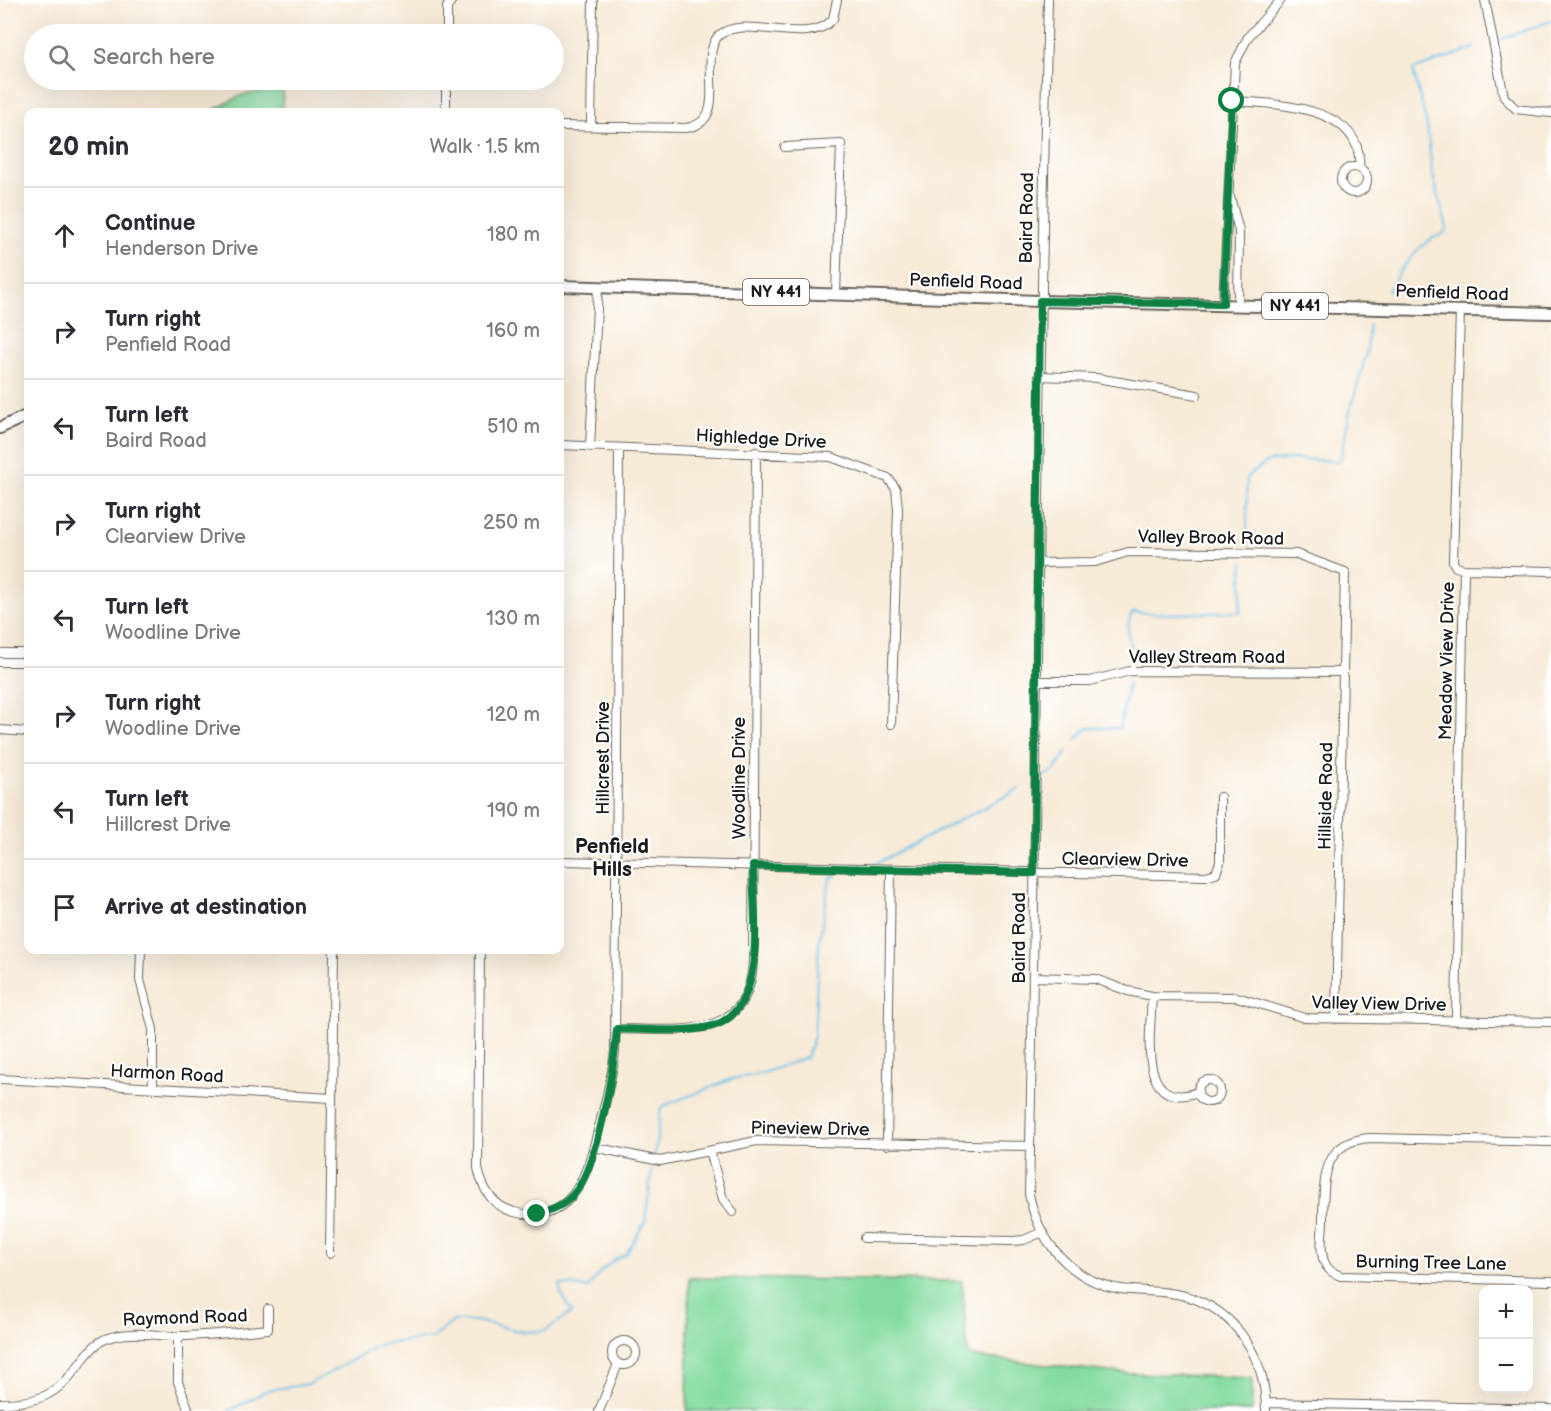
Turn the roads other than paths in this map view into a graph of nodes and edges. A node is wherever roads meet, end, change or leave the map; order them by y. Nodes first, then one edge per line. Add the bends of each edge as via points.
1 (592, 0) edge
2 (837, 0) edge
3 (1048, 0) edge
4 (1281, 0) edge
5 (1485, 0) edge
6 (447, 2) edge
7 (447, 24) edge
8 (446, 90) edge
9 (1232, 101) junction
10 (446, 108) edge
11 (1551, 114) edge
12 (564, 126) edge
13 (591, 126) junction
14 (785, 147) dead end
15 (1359, 168) dead end
16 (1228, 190) junction
17 (564, 286) edge
18 (598, 288) junction
19 (836, 294) junction
20 (1040, 301) junction
21 (1223, 304) junction
22 (1238, 305) junction
23 (1460, 309) junction
24 (1551, 313) edge
25 (1039, 376) junction
26 (1197, 395) dead end
27 (24, 417) edge
28 (0, 428) edge
29 (564, 446) edge
30 (590, 447) junction
31 (619, 448) junction
32 (756, 452) junction
33 (1038, 563) junction
34 (1464, 569) junction
35 (1551, 570) edge
36 (1345, 572) joint
37 (0, 653) edge
38 (24, 653) edge
39 (0, 662) edge
40 (24, 662) edge
41 (1343, 672) junction
42 (1036, 681) junction
43 (891, 724) dead end
44 (0, 730) edge
45 (24, 732) edge
46 (1220, 797) dead end
47 (564, 861) edge
48 (617, 862) junction
49 (753, 866) junction
50 (891, 869) junction
51 (1034, 873) junction
52 (141, 954) edge
53 (334, 954) edge
54 (480, 954) edge
55 (1034, 977) junction
56 (1152, 996) junction
57 (1336, 1019) junction
58 (1456, 1021) junction
59 (1551, 1022) edge
60 (617, 1029) junction
61 (0, 1079) edge
62 (153, 1089) junction
63 (1198, 1092) dead end
64 (332, 1098) junction
65 (1551, 1142) edge
66 (887, 1145) junction
67 (594, 1146) junction
68 (1030, 1146) junction
69 (710, 1151) junction
70 (733, 1212) dead end
71 (1042, 1232) junction
72 (864, 1238) dead end
73 (330, 1253) dead end
74 (1551, 1281) edge
75 (268, 1309) dead end
76 (178, 1336) junction
77 (618, 1364) dead end
78 (0, 1403) edge
79 (27, 1407) edge
80 (1266, 1407) edge
81 (1551, 1409) edge
82 (189, 1411) edge
83 (599, 1411) edge

1 - 13 street
2 - 13 street via 833,19 820,29 733,29 718,36 712,52 710,108 700,124 686,128
3 - 20 street, Baird Road
4 - 9 street via 1240,51
5 - 11 street via 1504,97 1516,109
6 - 7 street
8 - 10 street
9 - 15 street via 1281,105 1330,118 1345,127 1357,145
9 - 16 street
12 - 13 street
14 - 19 street via 841,144
16 - 21 street
16 - 22 street via 1239,231
17 - 18 main road, Penfield Road / NY 441
18 - 19 main road, Penfield Road / NY 441
18 - 30 street
19 - 20 main road, Penfield Road / NY 441
20 - 21 main road, Penfield Road / NY 441
20 - 25 street, Baird Road
21 - 22 main road, Penfield Road / NY 441
22 - 23 main road, Penfield Road / NY 441
23 - 24 main road, Penfield Road / NY 441
23 - 34 street, Meadow View Drive via 1453,557 1456,567
25 - 26 street via 1096,378
25 - 33 street, Baird Road
27 - 28 main road
29 - 30 street, Highledge Drive
30 - 31 street, Highledge Drive
31 - 32 street, Highledge Drive
31 - 48 street, Hillcrest Drive
32 - 43 street, Highledge Drive via 831,457 883,475 894,485 897,510
32 - 49 street, Woodline Drive
33 - 36 street, Valley Brook Road via 1095,562 1128,552 1296,554
33 - 42 street, Baird Road
34 - 35 street
34 - 58 street, Meadow View Drive
36 - 41 street, Hillside Road
37 - 38 street
39 - 40 street
41 - 42 street, Valley Stream Road via 1130,670 1090,681
41 - 57 street, Hillside Road
42 - 51 street, Baird Road
44 - 45 street
46 - 51 street, Clearview Drive via 1220,862 1212,875
47 - 48 street, Clearview Drive
48 - 49 street, Clearview Drive
48 - 60 street, Hillcrest Drive
49 - 50 street, Clearview Drive
49 - 60 street, Woodline Drive via 753,974 740,1006 709,1027
50 - 51 street, Clearview Drive
50 - 66 street
51 - 55 street, Baird Road
52 - 62 street via 142,991 153,1029
53 - 64 street
54 - 67 street, Hillcrest Drive via 478,1168 488,1194 509,1210 533,1214 552,1210 574,1195 586,1174
55 - 56 street, Valley View Drive via 1095,978
55 - 68 street, Baird Road
56 - 57 street, Valley View Drive via 1237,997 1293,1016
56 - 63 street via 1150,1066 1154,1081 1174,1094
57 - 58 street, Valley View Drive
58 - 59 street, Valley View Drive
60 - 67 street, Hillcrest Drive via 613,1073
61 - 62 street, Harmon Road
62 - 64 street, Harmon Road
64 - 73 street
65 - 74 street, Burning Tree Lane via 1370,1138 1351,1142 1335,1153 1326,1172 1322,1252 1327,1267 1341,1276
66 - 68 street, Pineview Drive
66 - 69 street, Pineview Drive via 756,1141
67 - 69 street, Pineview Drive via 660,1161
68 - 71 street, Baird Road via 1029,1194
69 - 70 street via 723,1199
71 - 72 street via 1012,1241
71 - 80 street, Baird Road via 1064,1262 1085,1278 1118,1289 1185,1296 1228,1319 1254,1354
75 - 76 street, Raymond Road via 268,1329
76 - 79 street, Raymond Road via 125,1335 102,1340 59,1388
76 - 82 street via 178,1382
77 - 83 street
78 - 79 street, Raymond Road
80 - 81 street

